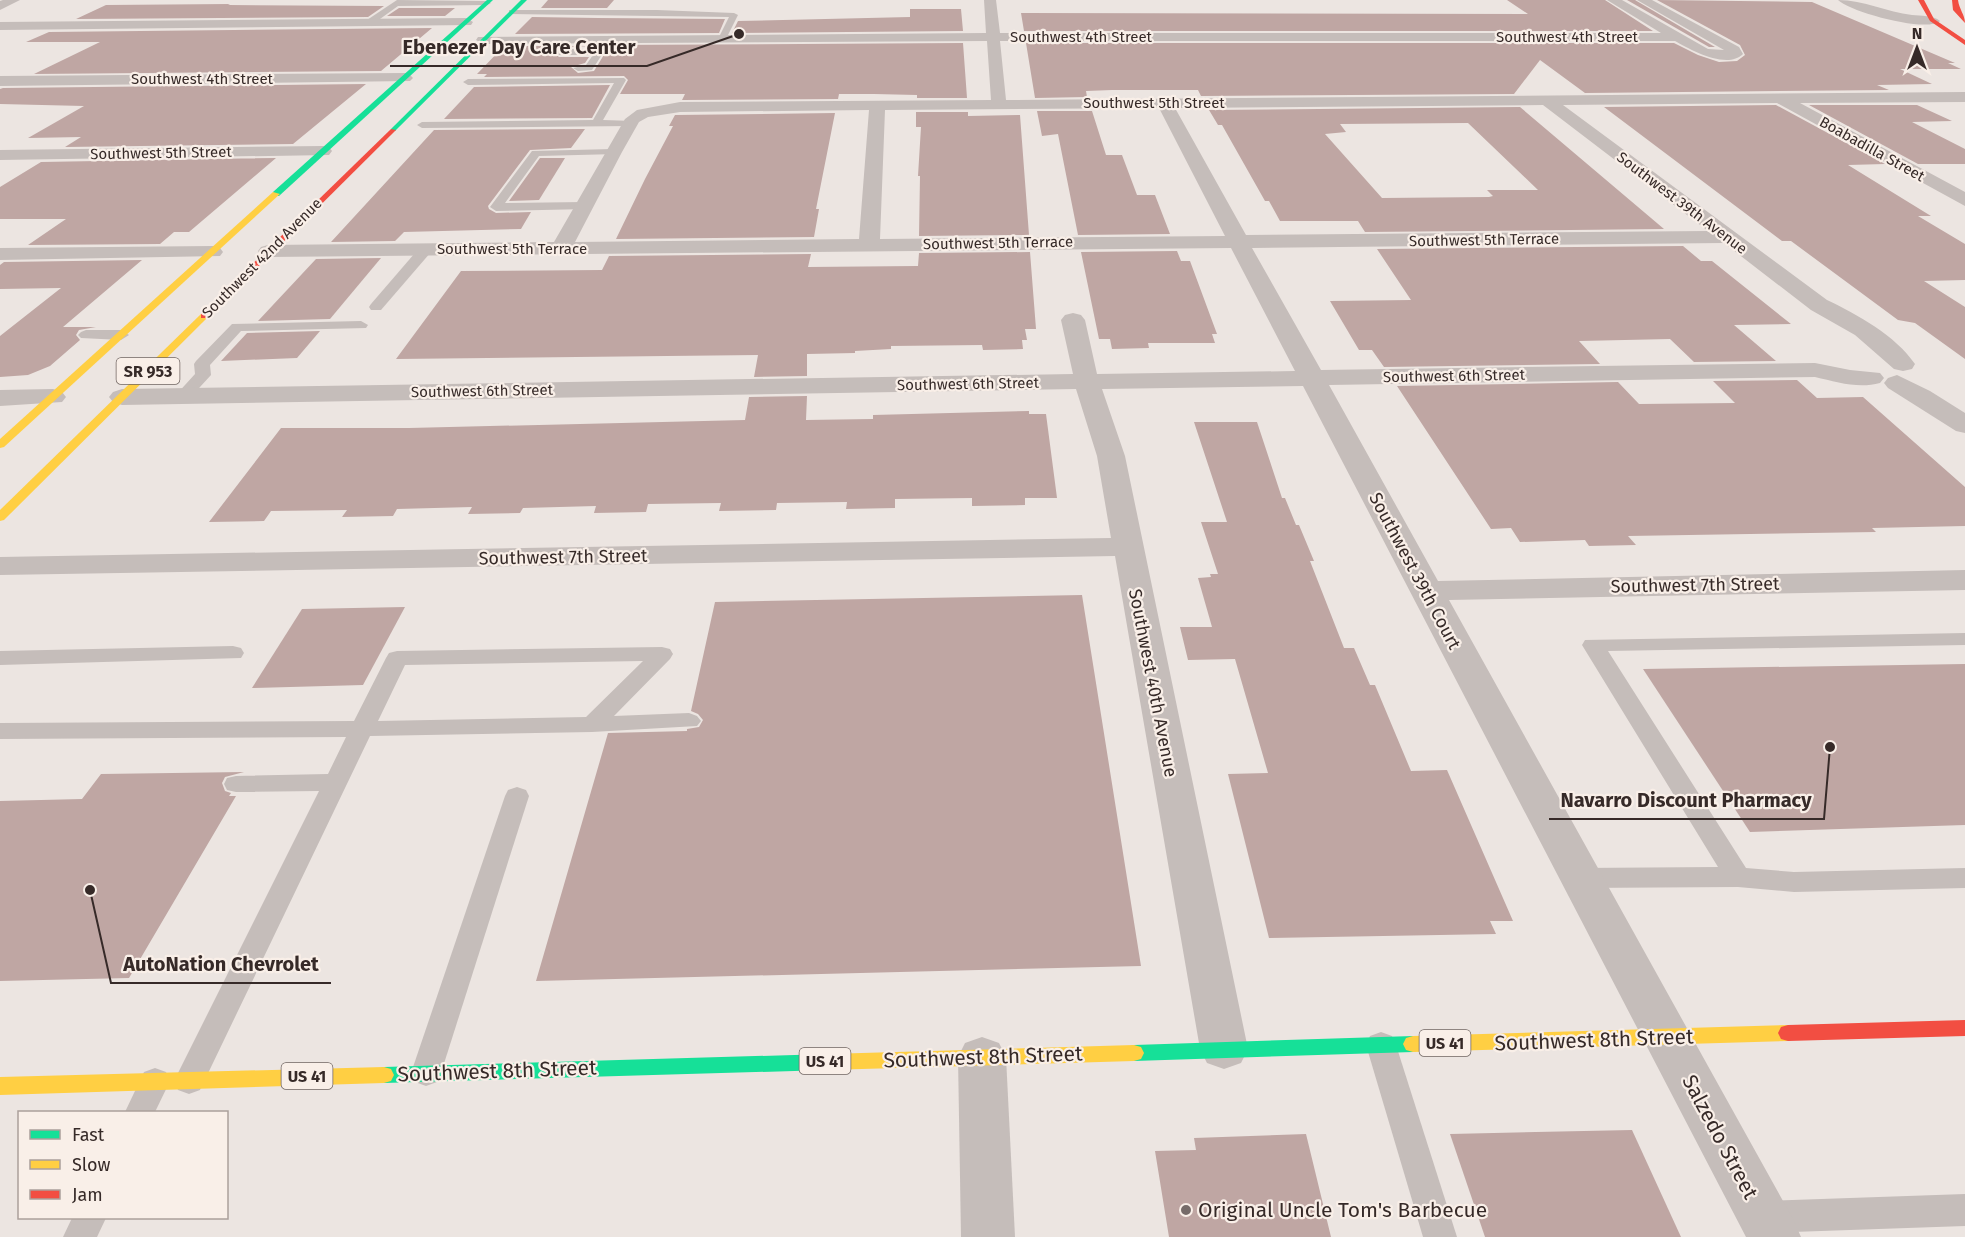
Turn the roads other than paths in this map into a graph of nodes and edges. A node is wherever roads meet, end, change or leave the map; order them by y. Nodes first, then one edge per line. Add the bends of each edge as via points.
1 (14, 0) edge
2 (524, 0) edge
3 (990, 0) edge
4 (1613, 0) edge
5 (1643, 0) edge
6 (1844, 0) edge
7 (1921, 0) edge
8 (489, 1) edge
9 (1953, 1) edge
10 (399, 3) edge
11 (423, 4) junction
12 (0, 6) edge
13 (512, 12) junction
14 (435, 14) dead end
15 (407, 18) junction
16 (1933, 21) junction
17 (1965, 21) edge
18 (370, 22) junction
19 (466, 22) junction
20 (0, 26) edge
21 (994, 38) junction
22 (1679, 38) junction
23 (608, 39) junction
24 (722, 39) junction
25 (483, 40) junction
26 (1965, 43) edge
27 (559, 52) dead end
28 (600, 52) junction
29 (578, 68) dead end
30 (405, 78) junction
31 (0, 81) edge
32 (468, 82) dead end
33 (405, 97) junction
34 (1965, 97) edge
35 (1780, 98) junction
36 (1656, 99) joint
37 (1546, 100) junction
38 (1164, 103) junction
39 (877, 105) junction
40 (999, 105) junction
41 (596, 123) junction
42 (630, 123) junction
43 (422, 125) dead end
44 (323, 151) junction
45 (612, 152) junction
46 (0, 154) edge
47 (1959, 174) dead end
48 (1918, 175) junction
49 (1965, 200) edge
50 (584, 206) junction
51 (1727, 237) junction
52 (1239, 242) junction
53 (869, 245) junction
54 (262, 246) junction
55 (240, 247) dead end
56 (561, 248) junction
57 (426, 249) junction
58 (213, 252) junction
59 (0, 254) edge
60 (1819, 305) junction
61 (376, 307) dead end
62 (1073, 320) dead end
63 (361, 325) dead end
64 (86, 335) dead end
65 (121, 335) junction
66 (1863, 367) junction
67 (1906, 375) junction
68 (1314, 379) junction
69 (1087, 382) junction
70 (183, 396) junction
71 (52, 397) junction
72 (122, 397) junction
73 (0, 398) edge
74 (1965, 404) edge
75 (1965, 425) edge
76 (0, 445) edge
77 (0, 517) edge
78 (1127, 547) junction
79 (0, 566) edge
80 (1965, 580) edge
81 (1425, 591) junction
82 (1965, 639) edge
83 (233, 653) dead end
84 (5, 663) edge
85 (689, 721) dead end
86 (592, 724) junction
87 (362, 729) junction
88 (0, 731) edge
89 (336, 782) junction
90 (236, 784) dead end
91 (517, 796) dead end
92 (1738, 877) junction
93 (1579, 878) junction
94 (1965, 878) edge
95 (1965, 1028) edge
96 (1666, 1038) junction
97 (1381, 1045) junction
98 (1224, 1049) junction
99 (982, 1057) junction
100 (426, 1072) junction
101 (189, 1081) junction
102 (155, 1082) junction
103 (0, 1086) edge
104 (141, 1111) edge
105 (1965, 1210) edge
106 (89, 1219) edge
107 (1769, 1227) edge
108 (80, 1237) edge
109 (988, 1237) edge
110 (1440, 1237) edge

1 - 12 street
2 - 13 main road, Southwest 42nd Avenue / SR 953
3 - 21 street
4 - 22 street
5 - 22 street via 1736,54 1712,54
6 - 16 street via 1887,16
7 - 16 main road via 1922,8
8 - 11 lane
8 - 19 main road, Southwest 42nd Avenue / SR 953
9 - 17 main road
10 - 11 lane
10 - 18 lane
11 - 15 lane
13 - 24 lane via 734,15
13 - 25 main road, Southwest 42nd Avenue / SR 953
14 - 15 lane
15 - 18 street
15 - 19 street
16 - 17 main road
16 - 26 main road
18 - 20 street
19 - 30 main road, Southwest 42nd Avenue / SR 953
21 - 22 street, Southwest 4th Street
21 - 24 street, Southwest 4th Street
21 - 40 street
23 - 24 street, Southwest 4th Street
23 - 25 street, Southwest 4th Street
23 - 28 lane
25 - 33 main road, Southwest 42nd Avenue / SR 953
27 - 28 lane
28 - 29 lane via 589,68
30 - 31 street, Southwest 4th Street
30 - 33 main road, Southwest 42nd Avenue / SR 953
32 - 41 lane via 621,80
33 - 44 main road, Southwest 42nd Avenue / SR 953
33 - 54 main road, Southwest 42nd Avenue / SR 953 via 295,225
34 - 35 street, Boabadilla Street
35 - 36 street, Boabadilla Street
35 - 48 street, Boabadilla Street
36 - 37 street, Southwest 5th Street
37 - 38 street, Southwest 5th Street
37 - 51 street, Southwest 39th Avenue
38 - 40 street, Southwest 5th Street
38 - 52 street, Southwest 39th Court
39 - 40 street, Southwest 5th Street
39 - 42 street, Southwest 5th Street via 696,106 652,111
39 - 53 street
41 - 42 lane
41 - 43 lane
42 - 45 street
44 - 46 street, Southwest 5th Street
44 - 58 main road, Southwest 42nd Avenue / SR 953
45 - 50 street
45 - 50 lane via 536,153 496,207
47 - 48 street
48 - 49 street, Boabadilla Street
50 - 56 street
51 - 52 street, Southwest 5th Terrace
51 - 60 street, Southwest 39th Avenue
52 - 53 street, Southwest 5th Terrace
52 - 68 street, Southwest 39th Court
53 - 56 street, Southwest 5th Terrace
54 - 57 street, Southwest 5th Terrace
54 - 72 main road, Southwest 42nd Avenue / SR 953
55 - 58 main road
56 - 57 street, Southwest 5th Terrace
57 - 61 lane
58 - 59 street
58 - 65 main road, Southwest 42nd Avenue / SR 953
60 - 66 street, Southwest 39th Avenue via 1823,315 1855,345
60 - 67 street, Southwest 39th Avenue via 1859,326
62 - 69 street, Southwest 40th Avenue
63 - 70 lane via 237,327 202,364 203,375
64 - 65 lane
65 - 71 main road, Southwest 42nd Avenue / SR 953
66 - 67 street, Southwest 39th Avenue via 1881,358
66 - 68 street, Southwest 6th Street via 1850,378 1815,370
67 - 74 street, Southwest 39th Avenue
67 - 75 street, Southwest 39th Avenue via 1921,396
68 - 69 street, Southwest 6th Street
68 - 81 street, Southwest 39th Court
69 - 70 street, Southwest 6th Street
69 - 78 street, Southwest 40th Avenue via 1111,456
70 - 72 street, Southwest 6th Street
71 - 73 street
71 - 76 main road, Southwest 42nd Avenue / SR 953
72 - 77 main road, Southwest 42nd Avenue / SR 953
78 - 79 street, Southwest 7th Street
78 - 98 street, Southwest 40th Avenue
80 - 81 street, Southwest 7th Street
81 - 93 street, Southwest 39th Court
82 - 92 lane via 1593,645
83 - 84 lane
85 - 86 lane
86 - 87 lane
86 - 87 lane via 662,654 397,658
87 - 88 lane
87 - 89 lane
89 - 90 lane
89 - 101 lane
91 - 100 lane
92 - 93 lane
92 - 94 lane via 1794,882
93 - 96 street, Southwest 39th Court
95 - 96 main road, Southwest 8th Street / US 41
96 - 97 main road, Southwest 8th Street / US 41
96 - 107 street, Salzedo Street
97 - 98 main road, Southwest 8th Street / US 41
97 - 110 lane
98 - 99 main road, Southwest 8th Street / US 41
99 - 100 main road, Southwest 8th Street / US 41
99 - 109 street
100 - 101 main road, Southwest 8th Street / US 41
101 - 102 main road, Southwest 8th Street / US 41
102 - 103 main road, Southwest 8th Street / US 41
102 - 104 lane
105 - 107 lane
106 - 108 lane

